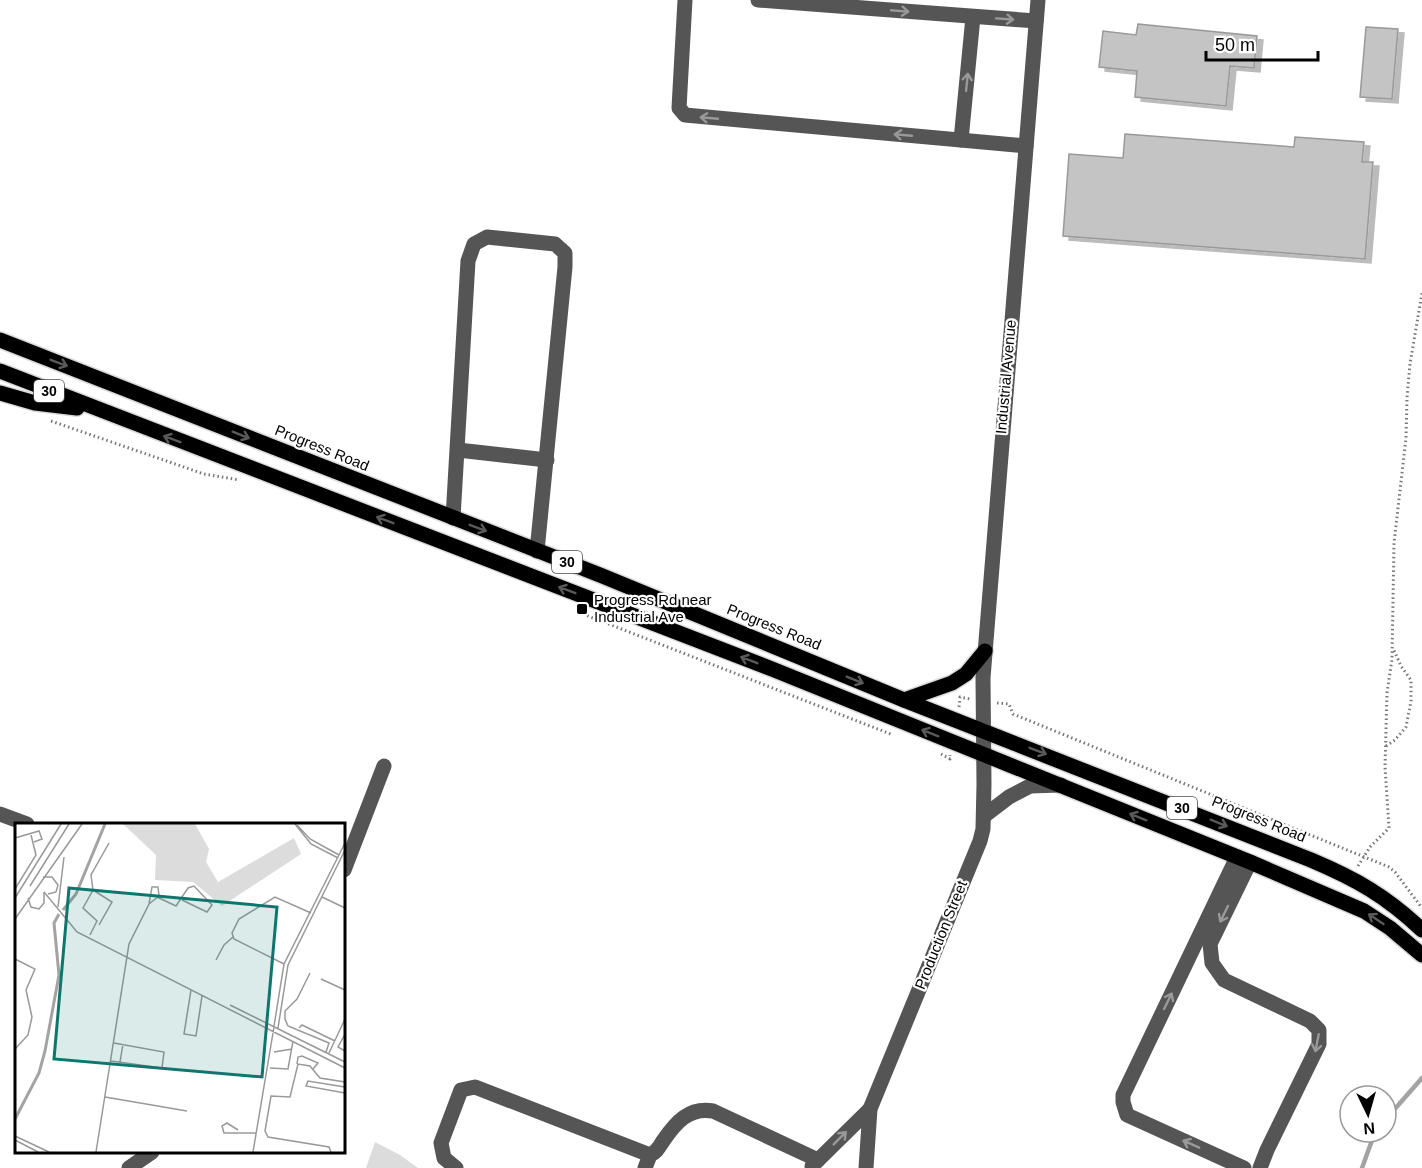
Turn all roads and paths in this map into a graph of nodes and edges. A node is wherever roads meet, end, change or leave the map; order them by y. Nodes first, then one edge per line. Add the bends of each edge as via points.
1 (685, 0) edge
2 (758, 0) edge
3 (1038, 0) edge
4 (973, 17) junction
5 (1036, 21) junction
6 (961, 140) junction
7 (1026, 146) junction
8 (1422, 293) edge
9 (2, 339) edge
10 (0, 371) edge
11 (0, 393) edge
12 (98, 410) junction
13 (458, 450) junction
14 (547, 460) junction
15 (453, 518) junction
16 (537, 551) junction
17 (1393, 647) junction
18 (985, 651) junction
19 (904, 700) junction
20 (983, 702) junction
21 (984, 730) junction
22 (1386, 746) junction
23 (984, 755) junction
24 (384, 766) dead end
25 (1061, 785) junction
26 (0, 814) edge
27 (984, 816) junction
28 (22, 823) edge
29 (1364, 857) junction
30 (1244, 859) junction
31 (345, 867) edge
32 (1353, 878) junction
33 (1422, 908) edge
34 (1422, 930) edge
35 (1422, 955) edge
36 (870, 1109) junction
37 (151, 1153) edge
38 (648, 1161) edge
39 (814, 1164) edge
40 (129, 1168) edge
41 (456, 1168) edge
42 (866, 1168) edge
43 (1244, 1168) edge
44 (1260, 1168) edge

6 -> 1 street via 685,115 679,108
2 -> 4 street
3 - 5 street, Industrial Avenue
4 -> 5 street
6 -> 4 street
5 - 7 street, Industrial Avenue
6 - 7 street
7 - 18 street, Industrial Avenue
8 - 17 path via 1410,364 1394,543
9 -> 15 main road, Progress Road / 30
10 - 12 main road, 30
11 - 12 main road via 35,403
23 -> 12 main road, 30
13 - 14 street
13 - 14 street via 468,261 474,244 487,237 555,244 565,253 565,267
13 - 15 street
14 - 16 street
15 -> 16 main road, Progress Road / 30
16 -> 19 main road, Progress Road / 30
17 - 22 path
17 - 22 path via 1411,680 1411,701 1406,727
18 - 19 main road via 966,674 952,683
18 - 20 street, Industrial Avenue
19 - 21 main road, Progress Road / 30
20 - 21 street, Industrial Avenue
20 - 29 path via 1009,704 1013,714
21 - 23 street, Industrial Avenue
21 -> 32 main road, Progress Road / 30
22 - 29 path via 1389,828
23 - 25 main road, 30
23 - 27 street, Production Street
24 - 31 street
25 - 27 street via 1030,786
30 -> 25 main road, 30
26 - 28 street
27 - 36 street, Production Street via 980,841
29 - 32 path
29 - 33 path via 1395,872
35 -> 30 main road, 30 via 1364,911
43 -> 30 street via 1127,1115 1122,1102
30 -> 44 street via 1210,944 1212,963 1224,980 1310,1021 1319,1030 1319,1044
32 - 34 main road, Progress Road / 30 via 1385,898
39 -> 36 street, Production Street
36 - 42 street, Production Street
37 - 40 street
38 - 39 street via 672,1128 687,1114 701,1109 713,1111
38 - 41 street via 475,1087 461,1090 441,1143 444,1158

